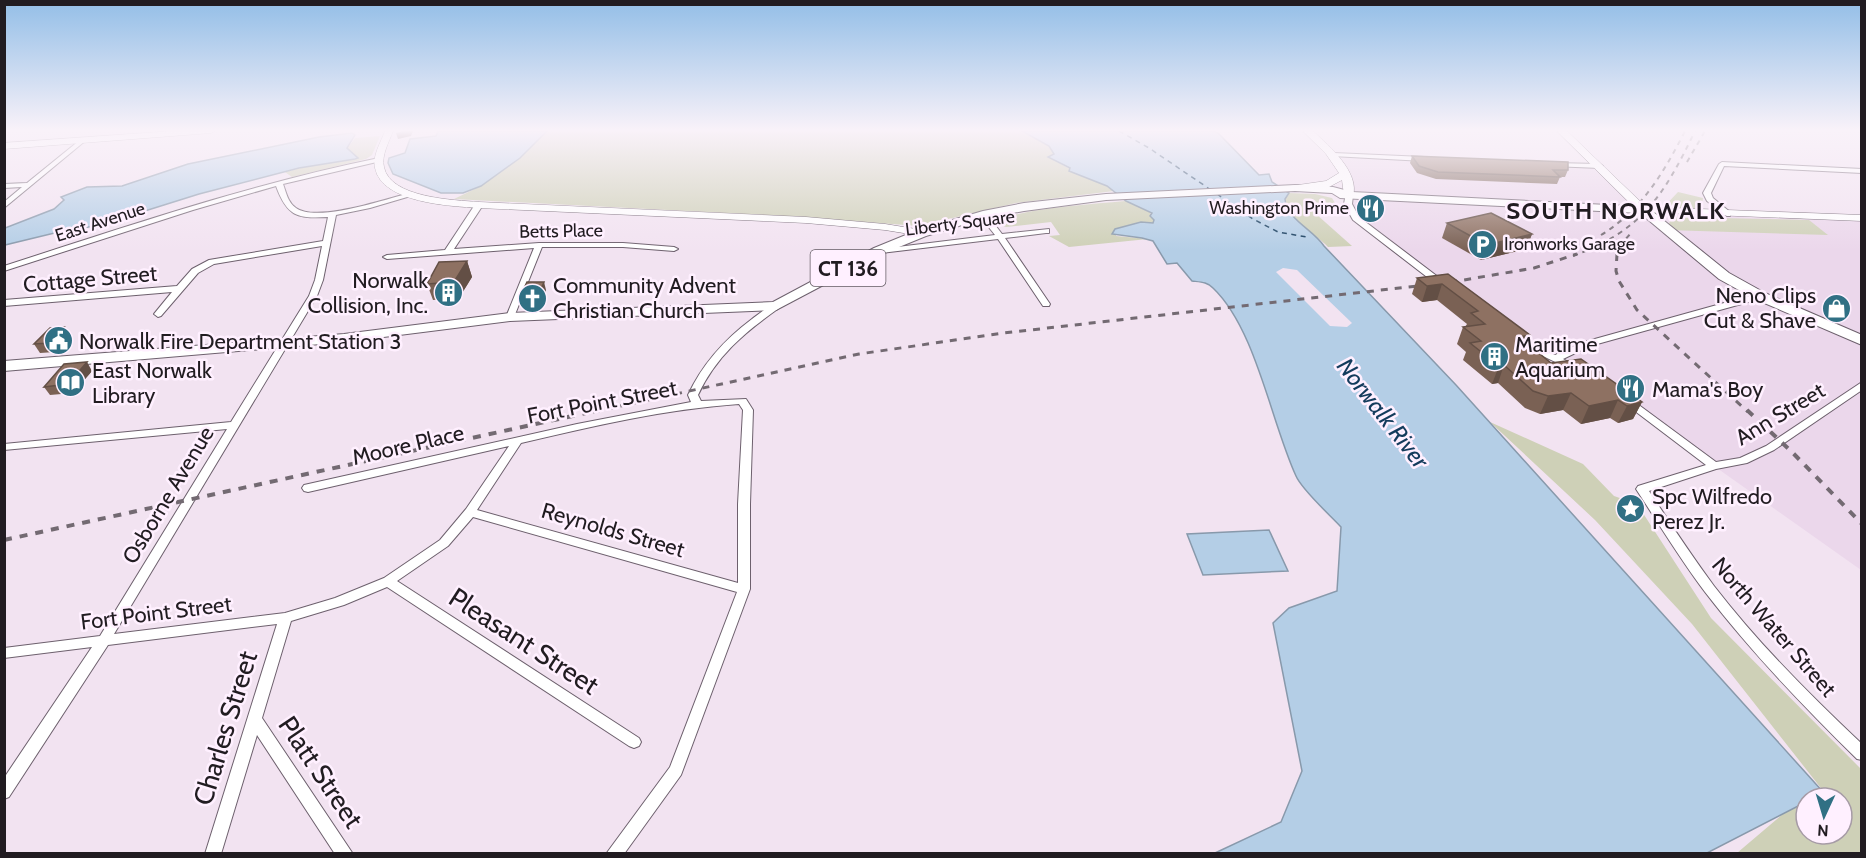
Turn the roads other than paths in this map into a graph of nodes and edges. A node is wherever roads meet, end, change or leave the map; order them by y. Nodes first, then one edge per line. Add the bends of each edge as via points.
1 (45, 171) edge
2 (322, 171) edge
3 (380, 171) edge
4 (1605, 171) edge
5 (1718, 171) edge
6 (1345, 173) joint
7 (279, 183) junction
8 (29, 185) junction
9 (4, 186) edge
10 (1295, 188) junction
11 (1282, 189) junction
12 (410, 195) junction
13 (1349, 195) junction
14 (479, 205) junction
15 (4, 206) edge
16 (1643, 210) junction
17 (332, 214) junction
18 (1727, 214) junction
19 (982, 216) junction
20 (1862, 218) edge
21 (1046, 231) dead end
22 (921, 233) junction
23 (1000, 237) junction
24 (326, 243) junction
25 (539, 245) junction
26 (674, 249) dead end
27 (878, 251) junction
28 (448, 252) junction
29 (387, 257) dead end
30 (4, 269) edge
31 (178, 290) junction
32 (1452, 291) edge
33 (1760, 296) junction
34 (4, 303) edge
35 (1046, 304) dead end
36 (776, 306) junction
37 (158, 314) dead end
38 (510, 317) junction
39 (1514, 337) edge
40 (1862, 341) edge
41 (285, 343) junction
42 (1556, 360) junction
43 (4, 366) edge
44 (1586, 374) edge
45 (1862, 385) edge
46 (1615, 392) edge
47 (697, 404) junction
48 (235, 425) junction
49 (518, 440) junction
50 (4, 447) edge
51 (1714, 466) junction
52 (308, 488) dead end
53 (470, 512) junction
54 (388, 581) junction
55 (744, 589) junction
56 (285, 618) junction
57 (104, 640) junction
58 (4, 654) edge
59 (255, 720) junction
60 (634, 742) dead end
61 (1862, 754) edge
62 (4, 792) edge
63 (213, 854) edge
64 (345, 854) edge
65 (614, 854) edge

1 - 8 street
2 - 7 street, East Avenue
3 - 12 street via 395,188
4 - 16 main road
5 - 18 street via 1707,193
6 - 10 main road, CT 136 via 1329,184
6 - 13 main road
7 - 17 street via 291,210
7 - 30 street, East Avenue via 134,225
8 - 9 street
8 - 15 street
10 - 11 main road, CT 136
10 - 13 main road via 1327,189
11 - 13 main road, CT 136
11 - 19 main road, Liberty Square / CT 136 via 1106,197
12 - 14 street
12 - 17 street
13 - 16 main road
13 - 32 street via 1348,204 1356,218
14 - 22 street via 806,220
14 - 28 street
16 - 18 main road
16 - 33 main road via 1707,264
17 - 24 street, Osborne Avenue
18 - 20 main road
19 - 22 main road, Liberty Square / CT 136
19 - 23 street
21 - 23 street, Liberty Square
22 - 27 main road, Fort Point Street / CT 136
23 - 27 street, Liberty Square
23 - 35 street
24 - 31 street, Cottage Street via 212,262 195,272
24 - 41 street, Osborne Avenue via 320,280
25 - 26 street, Betts Place
25 - 28 street, Betts Place
25 - 38 street
27 - 36 main road, Fort Point Street / CT 136
28 - 29 street, Betts Place
31 - 34 street, Cottage Street
31 - 37 street, Cottage Street
33 - 40 main road
33 - 42 street via 1587,344
36 - 38 main road, CT 136
36 - 47 street, Fort Point Street via 715,355 693,395
38 - 41 main road, CT 136
39 - 42 street
41 - 43 main road, CT 136
41 - 48 street, Osborne Avenue
42 - 44 street
45 - 51 street, Ann Street via 1770,448 1743,461
46 - 51 street
47 - 49 street, Fort Point Street
47 - 55 street via 742,401 748,410
48 - 50 street
48 - 57 street, Osborne Avenue
49 - 52 street, Moore Place
49 - 53 street, Fort Point Street
51 - 61 street, North Water Street via 1642,489 1730,614
53 - 54 street, Fort Point Street via 444,543
53 - 55 street, Reynolds Street
54 - 56 street, Fort Point Street via 339,602
54 - 60 street, Pleasant Street
55 - 65 street via 676,770
56 - 57 street, Fort Point Street
56 - 59 street, Charles Street
57 - 58 street, Fort Point Street
57 - 62 street, Osborne Avenue
59 - 63 street, Charles Street
59 - 64 street, Platt Street

